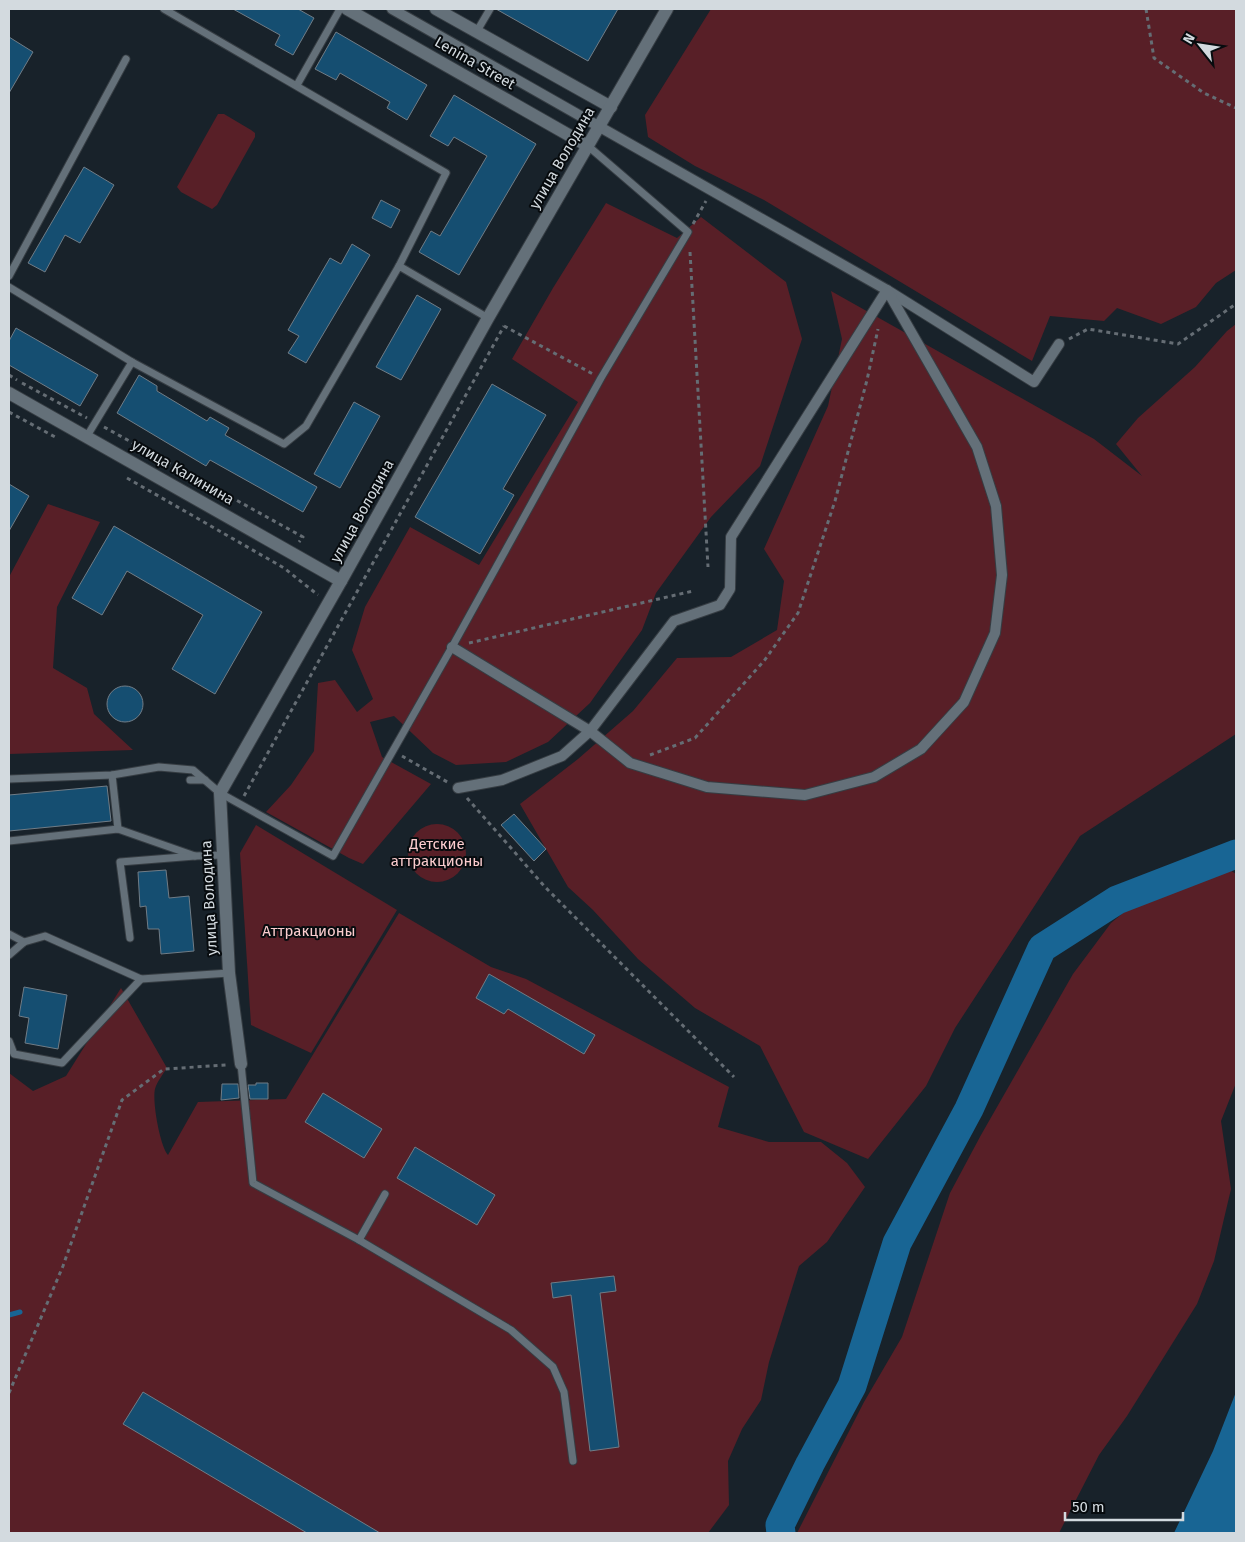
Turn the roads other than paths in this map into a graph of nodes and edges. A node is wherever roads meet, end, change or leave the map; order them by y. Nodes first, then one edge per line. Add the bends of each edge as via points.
1 (164, 9) edge
2 (340, 9) edge
3 (347, 9) edge
4 (392, 9) edge
5 (436, 9) edge
6 (490, 9) edge
7 (667, 9) edge
8 (477, 31) junction
9 (126, 59) dead end
10 (296, 85) junction
11 (610, 107) junction
12 (600, 126) junction
13 (588, 146) junction
14 (399, 266) junction
15 (9, 276) edge
16 (9, 287) edge
17 (887, 290) junction
18 (488, 318) junction
19 (1059, 344) road end
20 (132, 362) junction
21 (9, 393) edge
22 (87, 436) junction
23 (341, 581) junction
24 (452, 647) junction
25 (590, 732) junction
26 (112, 775) junction
27 (9, 779) edge
28 (190, 780) dead end
29 (205, 780) junction
30 (458, 788) road end
31 (220, 794) junction
32 (118, 829) junction
33 (9, 841) edge
34 (223, 855) junction
35 (195, 856) junction
36 (9, 934) edge
37 (130, 938) dead end
38 (24, 942) junction
39 (9, 956) edge
40 (229, 973) junction
41 (141, 979) junction
42 (9, 1041) edge
43 (240, 1064) joint
44 (385, 1194) dead end
45 (359, 1240) junction
46 (573, 1461) dead end

1 - 10 lane
2 - 10 lane
3 - 13 street, Lenina Street
4 - 12 street
5 - 8 street, Lenina Street
6 - 8 lane
7 - 11 street, улица Володина
8 - 11 street, Lenina Street
9 - 15 lane
10 - 14 lane via 446,173
11 - 12 street, улица Володина
12 - 13 street, улица Володина
12 - 17 street
13 - 18 street, улица Володина
13 - 24 lane via 688,232 601,378
14 - 18 lane
14 - 20 lane via 306,426 284,444
16 - 20 lane
17 - 19 street via 1034,382
17 - 25 street via 731,537 730,588 720,605 674,621
17 - 25 street via 977,447 996,506 1002,575 995,633 964,702 920,749 874,777 805,795 707,787 630,763
18 - 23 street, улица Володина
20 - 22 lane
21 - 22 street, улица Калинина
22 - 23 street, улица Калинина
23 - 31 street, улица Володина
24 - 25 street
24 - 31 lane via 333,856
25 - 30 street via 562,756 502,780
26 - 27 lane
26 - 29 lane via 159,768 193,770
26 - 32 lane
28 - 29 lane
29 - 31 lane
31 - 34 street, улица Володина
32 - 33 lane
32 - 35 lane
34 - 35 lane
34 - 40 street, улица Володина
35 - 37 lane via 120,862
36 - 38 lane
38 - 39 lane
38 - 41 lane via 45,936
40 - 41 lane
40 - 43 street, улица Володина
41 - 42 lane via 62,1063 14,1054
43 - 45 lane via 253,1184
44 - 45 lane
45 - 46 lane via 511,1330 553,1367 564,1392

